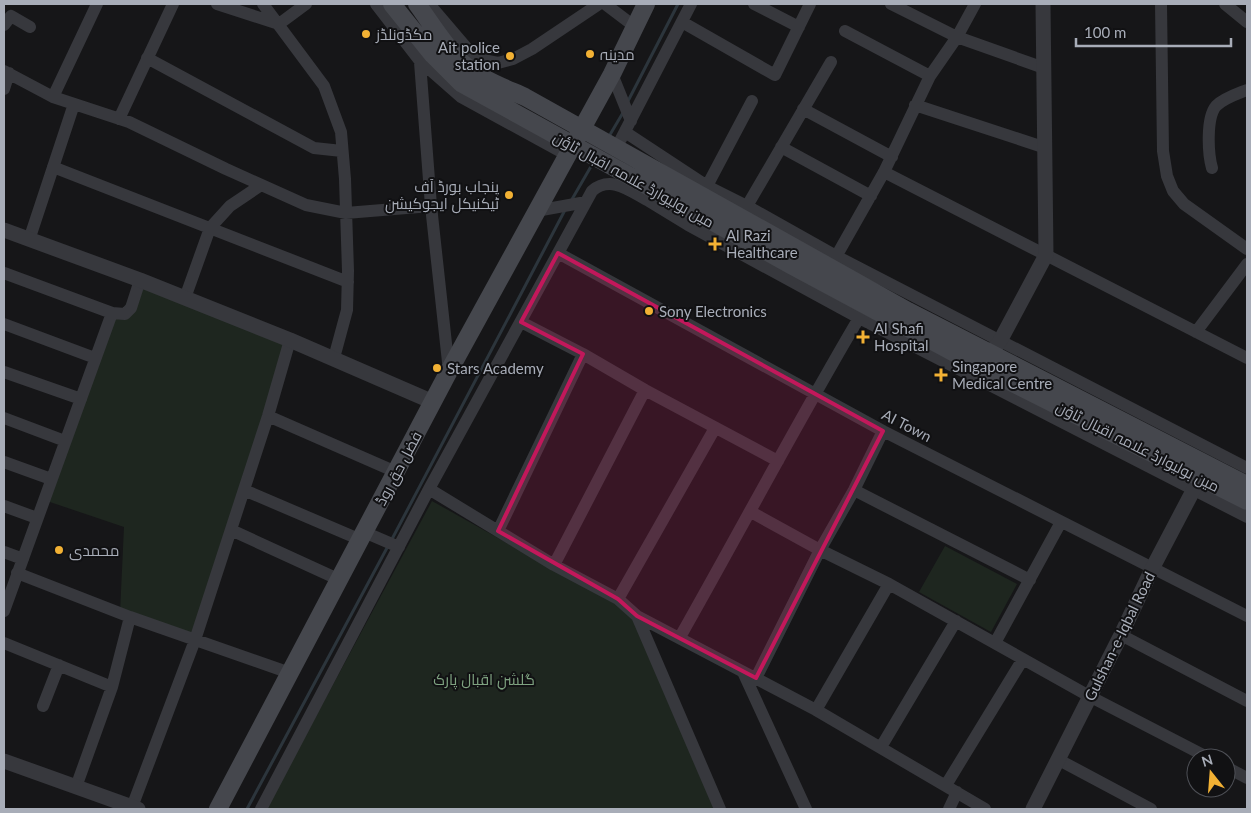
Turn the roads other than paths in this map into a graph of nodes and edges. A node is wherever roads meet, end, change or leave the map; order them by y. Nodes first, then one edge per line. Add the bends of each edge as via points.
1 (97, 4) edge
2 (173, 4) edge
3 (217, 4) edge
4 (263, 4) edge
5 (306, 4) edge
6 (376, 4) edge
7 (392, 4) edge
8 (416, 4) edge
9 (429, 4) edge
10 (599, 4) edge
11 (605, 4) edge
12 (646, 4) edge
13 (691, 4) edge
14 (754, 4) edge
15 (810, 4) edge
16 (891, 4) edge
17 (975, 4) edge
18 (1043, 4) edge
19 (1161, 4) edge
20 (1225, 4) edge
21 (682, 22) junction
22 (1247, 22) edge
23 (279, 24) junction
24 (4, 25) edge
25 (634, 26) junction
26 (30, 27) dead end
27 (799, 27) junction
28 (845, 32) dead end
29 (418, 36) junction
30 (958, 37) junction
31 (148, 58) junction
32 (420, 61) junction
33 (831, 62) dead end
34 (1044, 68) junction
35 (490, 71) junction
36 (6, 72) edge
37 (612, 74) junction
38 (930, 76) junction
39 (4, 89) edge
40 (1247, 90) edge
41 (53, 97) junction
42 (752, 101) dead end
43 (74, 104) junction
44 (915, 105) junction
45 (803, 108) junction
46 (119, 119) junction
47 (628, 123) junction
48 (587, 132) junction
49 (614, 147) junction
50 (781, 147) junction
51 (1046, 148) junction
52 (573, 150) junction
53 (342, 151) junction
54 (892, 157) junction
55 (53, 167) junction
56 (1212, 168) dead end
57 (884, 172) junction
58 (261, 185) junction
59 (707, 186) junction
60 (650, 194) junction
61 (871, 196) junction
62 (580, 203) junction
63 (431, 206) junction
64 (747, 206) junction
65 (544, 210) junction
66 (346, 213) junction
67 (210, 228) junction
68 (5, 232) edge
69 (29, 240) junction
70 (1247, 249) edge
71 (558, 252) junction
72 (1046, 255) junction
73 (833, 262) junction
74 (1247, 264) edge
75 (4, 273) edge
76 (140, 280) junction
77 (348, 282) junction
78 (185, 298) junction
79 (112, 313) junction
80 (859, 318) junction
81 (521, 322) junction
82 (4, 324) edge
83 (1196, 332) junction
84 (290, 340) junction
85 (995, 347) junction
86 (584, 354) junction
87 (95, 358) junction
88 (334, 358) junction
89 (1247, 358) edge
90 (449, 371) junction
91 (4, 372) edge
92 (645, 390) junction
93 (814, 394) junction
94 (81, 399) junction
95 (433, 402) junction
96 (268, 416) junction
97 (4, 418) edge
98 (715, 428) junction
99 (883, 431) junction
100 (65, 442) junction
101 (778, 461) junction
102 (4, 462) edge
103 (1247, 468) edge
104 (396, 472) junction
105 (1200, 477) junction
106 (52, 479) junction
107 (1247, 485) edge
108 (429, 489) junction
109 (244, 490) junction
110 (854, 490) junction
111 (1247, 502) edge
112 (4, 506) edge
113 (751, 512) junction
114 (1247, 517) edge
115 (37, 518) junction
116 (1060, 522) junction
117 (231, 530) junction
118 (498, 531) junction
119 (368, 537) junction
120 (396, 546) junction
121 (820, 550) junction
122 (4, 552) edge
123 (23, 559) junction
124 (554, 564) junction
125 (1153, 567) junction
126 (17, 573) junction
127 (340, 580) junction
128 (1030, 580) junction
129 (889, 584) junction
130 (618, 599) junction
131 (5, 603) edge
132 (637, 616) junction
133 (1247, 616) edge
134 (130, 617) junction
135 (956, 621) junction
136 (1121, 635) junction
137 (680, 638) junction
138 (195, 640) junction
139 (995, 643) junction
140 (4, 644) edge
141 (1023, 659) junction
142 (59, 665) junction
143 (743, 672) junction
144 (290, 673) junction
145 (756, 678) junction
146 (112, 687) junction
147 (1090, 696) junction
148 (1247, 701) edge
149 (43, 706) dead end
150 (816, 710) junction
151 (881, 747) junction
152 (1190, 748) edge
153 (1059, 760) junction
154 (4, 761) edge
155 (946, 785) junction
156 (76, 787) junction
157 (958, 792) junction
158 (135, 808) edge
159 (218, 809) edge
160 (261, 809) edge
161 (720, 809) edge
162 (806, 809) edge
163 (950, 809) edge
164 (985, 809) edge
165 (1033, 809) edge
166 (1151, 809) edge

1 - 41 street
2 - 31 street
3 - 23 street
4 - 23 street
5 - 23 street
6 - 32 street
7 - 29 main road, مین بولیوارڈ علامہ اقبال ٹاؤن
8 - 35 main road, مین بولیوارڈ علامہ اقبال ٹاؤن via 458,60 469,68
9 - 35 street
10 - 35 street
11 - 25 street
12 - 25 main road, فضل حق روڈ
13 - 21 street
14 - 27 street
15 - 27 street
16 - 30 street
17 - 30 street
18 - 34 street
19 - 70 street via 1163,151 1167,176 1173,191 1184,204
20 - 22 street
21 - 27 street via 776,75
21 - 47 street
23 - 53 street via 324,86 341,132
24 - 26 street via 11,16
25 - 37 main road, فضل حق روڈ
28 - 38 street
29 - 32 street
29 - 52 main road, مین بولیوارڈ علامہ اقبال ٹاؤن via 461,83
30 - 34 street
30 - 38 street
31 - 46 street
31 - 53 street via 314,148
32 - 52 street via 461,97
32 - 63 street
33 - 45 street
34 - 51 street
35 - 48 main road, مین بولیوارڈ علامہ اقبال ٹاؤن via 525,97
36 - 39 street
36 - 41 street
37 - 47 street
37 - 48 main road, فضل حق روڈ
38 - 44 street
40 - 56 street via 1215,107 1210,120 1209,157
41 - 43 street
42 - 59 street
43 - 46 street
43 - 55 street
44 - 51 street
44 - 54 street
45 - 50 street
45 - 54 street
46 - 58 street
47 - 49 street
47 - 59 street
48 - 49 main road, مین بولیوارڈ علامہ اقبال ٹاؤن
48 - 52 main road, فضل حق روڈ
49 - 73 main road, مین بولیوارڈ علامہ اقبال ٹاؤن
50 - 61 street
50 - 64 street
51 - 72 street
52 - 60 main road, مین بولیوارڈ علامہ اقبال ٹاؤن via 603,162
52 - 65 main road, فضل حق روڈ
53 - 66 street
54 - 57 street
55 - 67 street
55 - 69 street
57 - 61 street
57 - 72 street
58 - 66 street via 306,205
58 - 67 street via 230,206
59 - 64 street
60 - 62 street via 609,183 596,187
60 - 80 street via 688,225
60 - 105 main road, مین بولیوارڈ علامہ اقبال ٹاؤن
61 - 73 street
62 - 65 street
62 - 71 street
63 - 66 street
63 - 90 street
64 - 73 street
65 - 90 main road, فضل حق روڈ
66 - 77 street
67 - 77 street
67 - 78 street
68 - 69 street
69 - 76 street
71 - 81 street
71 - 93 street, AI Town
72 - 83 street
72 - 85 street
73 - 85 main road, مین بولیوارڈ علامہ اقبال ٹاؤن
74 - 83 street
75 - 79 street
76 - 78 street
76 - 79 street via 131,308 125,314
77 - 88 street via 347,310
78 - 84 street
79 - 87 street
80 - 93 street
80 - 105 street
81 - 86 street
81 - 108 street
82 - 87 street
83 - 89 street
84 - 88 street
84 - 96 street
85 - 103 street
85 - 105 main road, مین بولیوارڈ علامہ اقبال ٹاؤن
86 - 92 street
86 - 118 street
87 - 94 street
88 - 95 street
90 - 95 main road, فضل حق روڈ
91 - 94 street
92 - 98 street
92 - 124 street
93 - 99 street, AI Town
93 - 101 street
94 - 100 street
95 - 104 main road, فضل حق روڈ
96 - 104 street
96 - 109 street
97 - 100 street
98 - 101 street
98 - 130 street
99 - 110 street
99 - 116 street, AI Town
100 - 106 street
101 - 113 street
102 - 106 street
104 - 119 main road, فضل حق روڈ
105 - 107 main road, مین بولیوارڈ علامہ اقبال ٹاؤن
105 - 111 main road, مین بولیوارڈ علامہ اقبال ٹاؤن
105 - 114 street
105 - 125 street, Gulshan-e-Iqbal Road
106 - 115 street
108 - 118 street
108 - 120 street
109 - 117 street
109 - 119 street
110 - 121 street
110 - 128 street
112 - 115 street
113 - 121 street
113 - 137 street
115 - 123 street
116 - 125 street, AI Town
116 - 128 street
117 - 127 street
117 - 138 street
118 - 124 street
119 - 120 street
119 - 127 main road, فضل حق روڈ
120 - 160 street
121 - 129 street
121 - 145 street
122 - 123 street
123 - 126 street
124 - 130 street
125 - 133 street, AI Town
125 - 136 street, Gulshan-e-Iqbal Road
126 - 131 street
126 - 134 street
127 - 144 main road, فضل حق روڈ
128 - 139 street
129 - 135 street
129 - 150 street
130 - 132 street
132 - 137 street
132 - 161 street
134 - 138 street
134 - 146 street
135 - 139 street
135 - 151 street
136 - 147 street, Gulshan-e-Iqbal Road
136 - 148 street
137 - 143 street
138 - 144 street
138 - 158 street
139 - 141 street
140 - 142 street
141 - 147 street
141 - 155 street
142 - 146 street
142 - 149 street
143 - 145 street
143 - 162 street
144 - 159 main road, فضل حق روڈ
145 - 150 street
146 - 156 street
147 - 152 street
147 - 153 street, Gulshan-e-Iqbal Road
150 - 151 street
151 - 155 street
153 - 165 street, Gulshan-e-Iqbal Road
153 - 166 street
154 - 156 street
155 - 157 street
156 - 158 street
157 - 163 street
157 - 164 street

